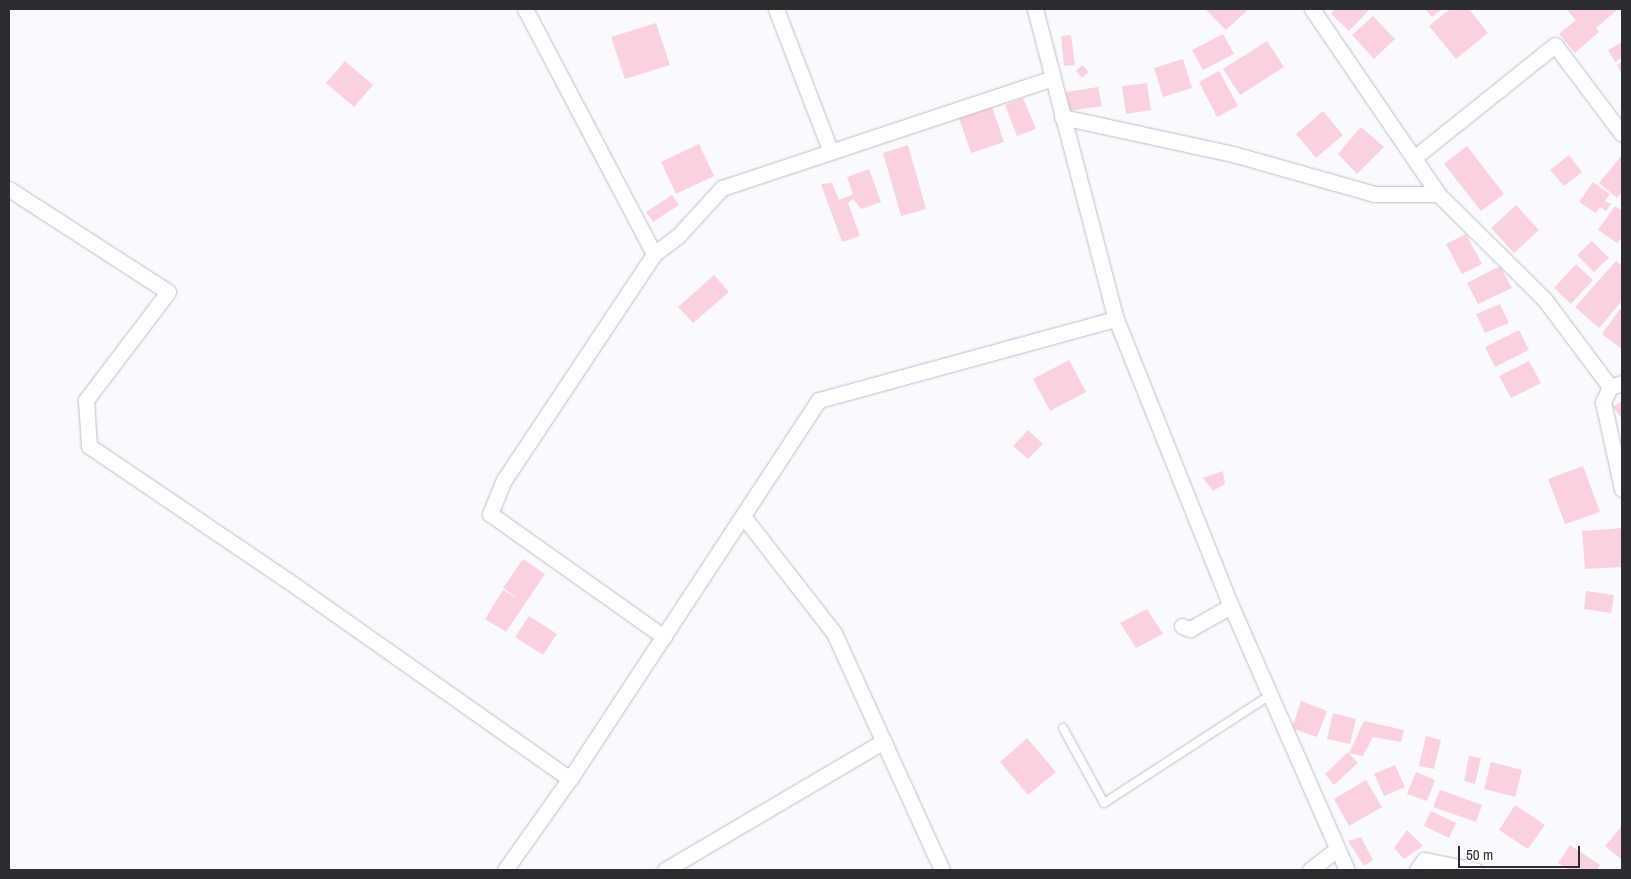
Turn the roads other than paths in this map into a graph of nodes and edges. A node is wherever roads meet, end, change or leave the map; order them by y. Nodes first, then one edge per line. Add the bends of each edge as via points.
1 (525, 9) edge
2 (776, 9) edge
3 (1035, 9) edge
4 (1312, 9) edge
5 (1052, 78) junction
6 (1062, 117) junction
7 (1622, 134) edge
8 (831, 152) junction
9 (1416, 157) junction
10 (9, 189) edge
11 (1438, 194) junction
12 (654, 254) junction
13 (1116, 318) junction
14 (1616, 385) edge
15 (1622, 489) edge
16 (743, 516) junction
17 (1231, 606) junction
18 (1182, 626) dead end
19 (664, 637) junction
20 (1270, 695) junction
21 (1063, 728) dead end
22 (884, 741) junction
23 (570, 779) junction
24 (1337, 849) junction
25 (505, 870) edge
26 (665, 870) edge
27 (942, 870) edge
28 (1310, 870) edge
29 (1348, 870) edge
30 (1417, 870) edge
31 (1475, 870) edge

1 - 12 street
2 - 8 street
3 - 5 street
4 - 9 street via 1370,99
5 - 6 street
5 - 8 street
6 - 11 street via 1233,154 1374,194
6 - 13 street
7 - 9 street via 1555,45
8 - 12 street via 722,188 678,236
9 - 11 street
10 - 23 street via 168,292 86,400 89,446 287,580
11 - 14 street via 1545,300
12 - 19 street via 504,480 490,514
13 - 16 street via 820,400
13 - 17 street
14 - 15 street via 1603,402
16 - 19 street
16 - 22 street via 834,632
17 - 18 street via 1190,629
17 - 20 street
19 - 23 street
20 - 21 lane via 1104,803
20 - 24 street
22 - 26 street
22 - 27 street
23 - 25 street
24 - 28 street
24 - 29 street
30 - 31 street via 1424,860

